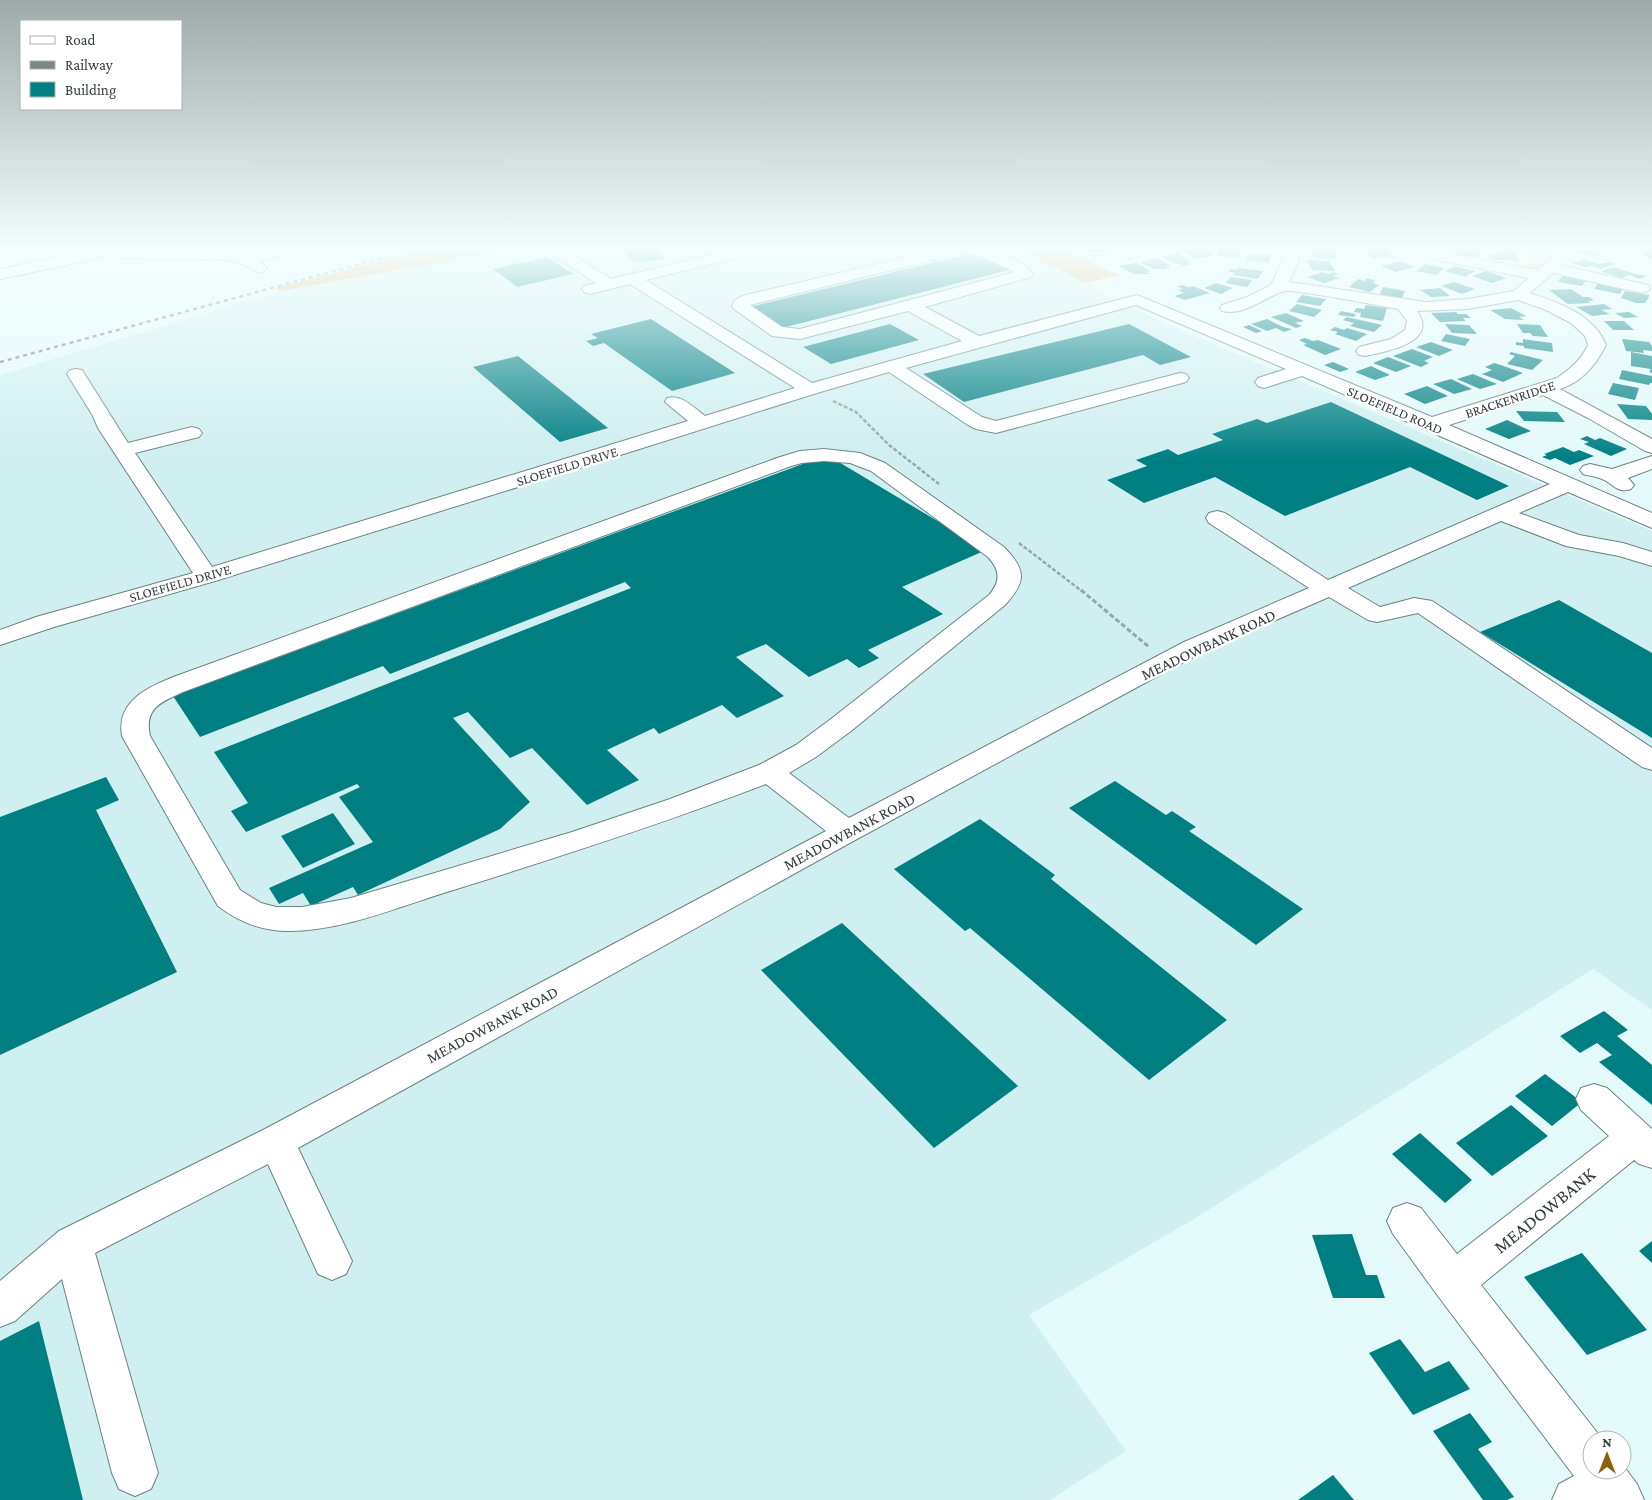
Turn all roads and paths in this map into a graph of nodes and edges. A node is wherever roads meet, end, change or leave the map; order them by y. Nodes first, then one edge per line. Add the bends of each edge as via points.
1 (702, 319) edge
2 (759, 319) edge
3 (860, 319) edge
4 (935, 319) edge
5 (1065, 319) edge
6 (1182, 319) edge
7 (1414, 319) edge
8 (1575, 319) edge
9 (977, 342) junction
10 (1355, 351) dead end
11 (891, 366) junction
12 (1302, 370) junction
13 (76, 374) dead end
14 (1180, 378) dead end
15 (1264, 382) dead end
16 (1546, 388) junction
17 (810, 389) junction
18 (674, 402) dead end
19 (702, 423) junction
20 (1431, 424) junction
21 (192, 433) dead end
22 (1652, 447) edge
23 (124, 450) junction
24 (1652, 462) edge
25 (1578, 478) junction
26 (1502, 514) junction
27 (1217, 518) dead end
28 (1652, 521) edge
29 (1652, 559) edge
30 (207, 576) junction
31 (1329, 589) junction
32 (0, 638) edge
33 (1652, 761) edge
34 (769, 772) junction
35 (847, 832) junction
36 (1594, 1099) dead end
37 (276, 1141) junction
38 (1644, 1144) edge
39 (1407, 1221) dead end
40 (73, 1244) junction
41 (332, 1262) dead end
42 (1452, 1282) junction
43 (0, 1307) edge
44 (135, 1473) dead end
45 (1599, 1483) edge

1 - 17 street
2 - 3 street via 778,332 790,335
4 - 9 street
5 - 9 street, SLOEFIELD DRIVE
6 - 12 street, SLOEFIELD ROAD
7 - 10 street via 1411,333 1398,342
8 - 16 street, BRACKENRIDGE via 1593,332 1597,339 1595,350 1576,374
9 - 11 street, SLOEFIELD DRIVE
11 - 14 street via 975,421 996,427
11 - 17 street, SLOEFIELD DRIVE
12 - 15 street
12 - 20 street, SLOEFIELD ROAD
13 - 23 street
16 - 20 street, BRACKENRIDGE
16 - 22 street
17 - 19 street, SLOEFIELD DRIVE
18 - 19 street
19 - 30 street, SLOEFIELD DRIVE
20 - 25 street, SLOEFIELD ROAD
21 - 23 street
23 - 30 street
24 - 25 street via 1619,481
25 - 26 street, MEADOWBANK ROAD
25 - 28 street, SLOEFIELD ROAD
26 - 29 street via 1574,541
26 - 31 street, MEADOWBANK ROAD
27 - 31 street
30 - 32 street, SLOEFIELD DRIVE
31 - 33 street via 1377,615 1414,605 1424,606
31 - 35 street, MEADOWBANK ROAD via 1193,647
34 - 34 street via 583,839 351,910 320,916 271,917 253,913 229,898 142,747 133,722 147,701 194,678 775,465 815,455 859,459 878,467 996,552 1008,567 1011,581 997,600 841,725 806,751
34 - 35 street
35 - 37 street, MEADOWBANK ROAD
36 - 38 street, MEADOWBANK
37 - 40 street, MEADOWBANK ROAD
37 - 41 street
38 - 42 street, MEADOWBANK
39 - 42 street
40 - 43 street, MEADOWBANK ROAD
40 - 44 street
42 - 45 street

